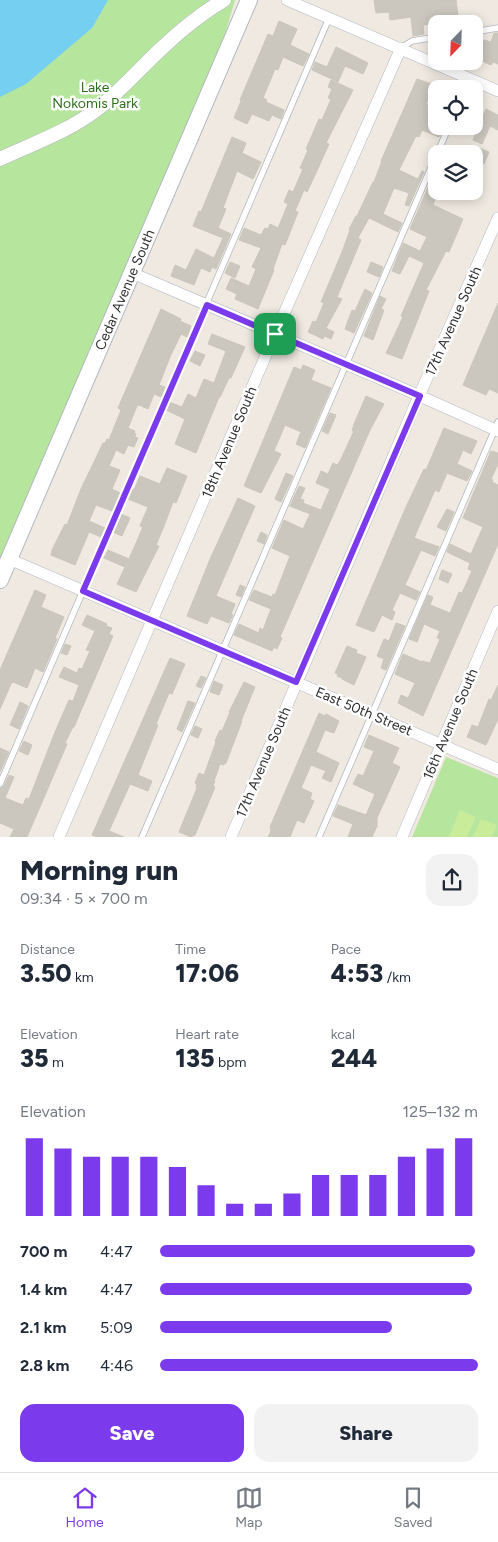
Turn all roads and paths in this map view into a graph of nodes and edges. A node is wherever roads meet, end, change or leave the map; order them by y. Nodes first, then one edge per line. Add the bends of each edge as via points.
1 (224, 0) edge
2 (249, 0) edge
3 (287, 0) edge
4 (329, 18) junction
5 (498, 28) edge
6 (483, 30) edge
7 (428, 38) edge
8 (401, 48) junction
9 (461, 80) edge
10 (483, 88) edge
11 (498, 91) edge
12 (0, 159) edge
13 (428, 176) edge
14 (498, 218) edge
15 (132, 273) junction
16 (207, 305) junction
17 (275, 334) junction
18 (346, 365) junction
19 (420, 396) junction
20 (497, 428) edge
21 (9, 559) junction
22 (0, 580) edge
23 (83, 591) junction
24 (498, 611) edge
25 (152, 621) junction
26 (222, 650) junction
27 (296, 682) junction
28 (371, 715) junction
29 (441, 745) junction
30 (498, 769) edge
31 (0, 784) edge
32 (59, 837) edge
33 (142, 837) edge
34 (231, 837) edge
35 (319, 837) edge
36 (402, 837) edge

1 - 12 street via 180,32 124,87 85,118
2 - 15 main road, Cedar Avenue South
3 - 4 street
4 - 8 street
4 - 16 lane
5 - 6 lane
7 - 8 lane via 412,41
8 - 9 street
8 - 17 street, 18th Avenue South
10 - 11 street
13 - 18 lane
14 - 19 street, 17th Avenue South
15 - 16 street
15 - 21 main road, Cedar Avenue South
16 - 17 street
16 - 23 lane
17 - 18 street
17 - 25 street, 18th Avenue South
18 - 19 street
18 - 26 lane
19 - 20 street
19 - 27 street, 17th Avenue South
20 - 28 lane
21 - 22 main road, Cedar Avenue South
21 - 23 street, East 50th Street
23 - 25 street, East 50th Street
23 - 31 lane
24 - 29 street, 16th Avenue South
25 - 26 street, East 50th Street
25 - 32 street, 18th Avenue South
26 - 27 street, East 50th Street
26 - 33 lane
27 - 28 street, East 50th Street
27 - 34 street, 17th Avenue South
28 - 29 street, East 50th Street
28 - 35 lane
29 - 30 street, East 50th Street
29 - 36 street, 16th Avenue South

